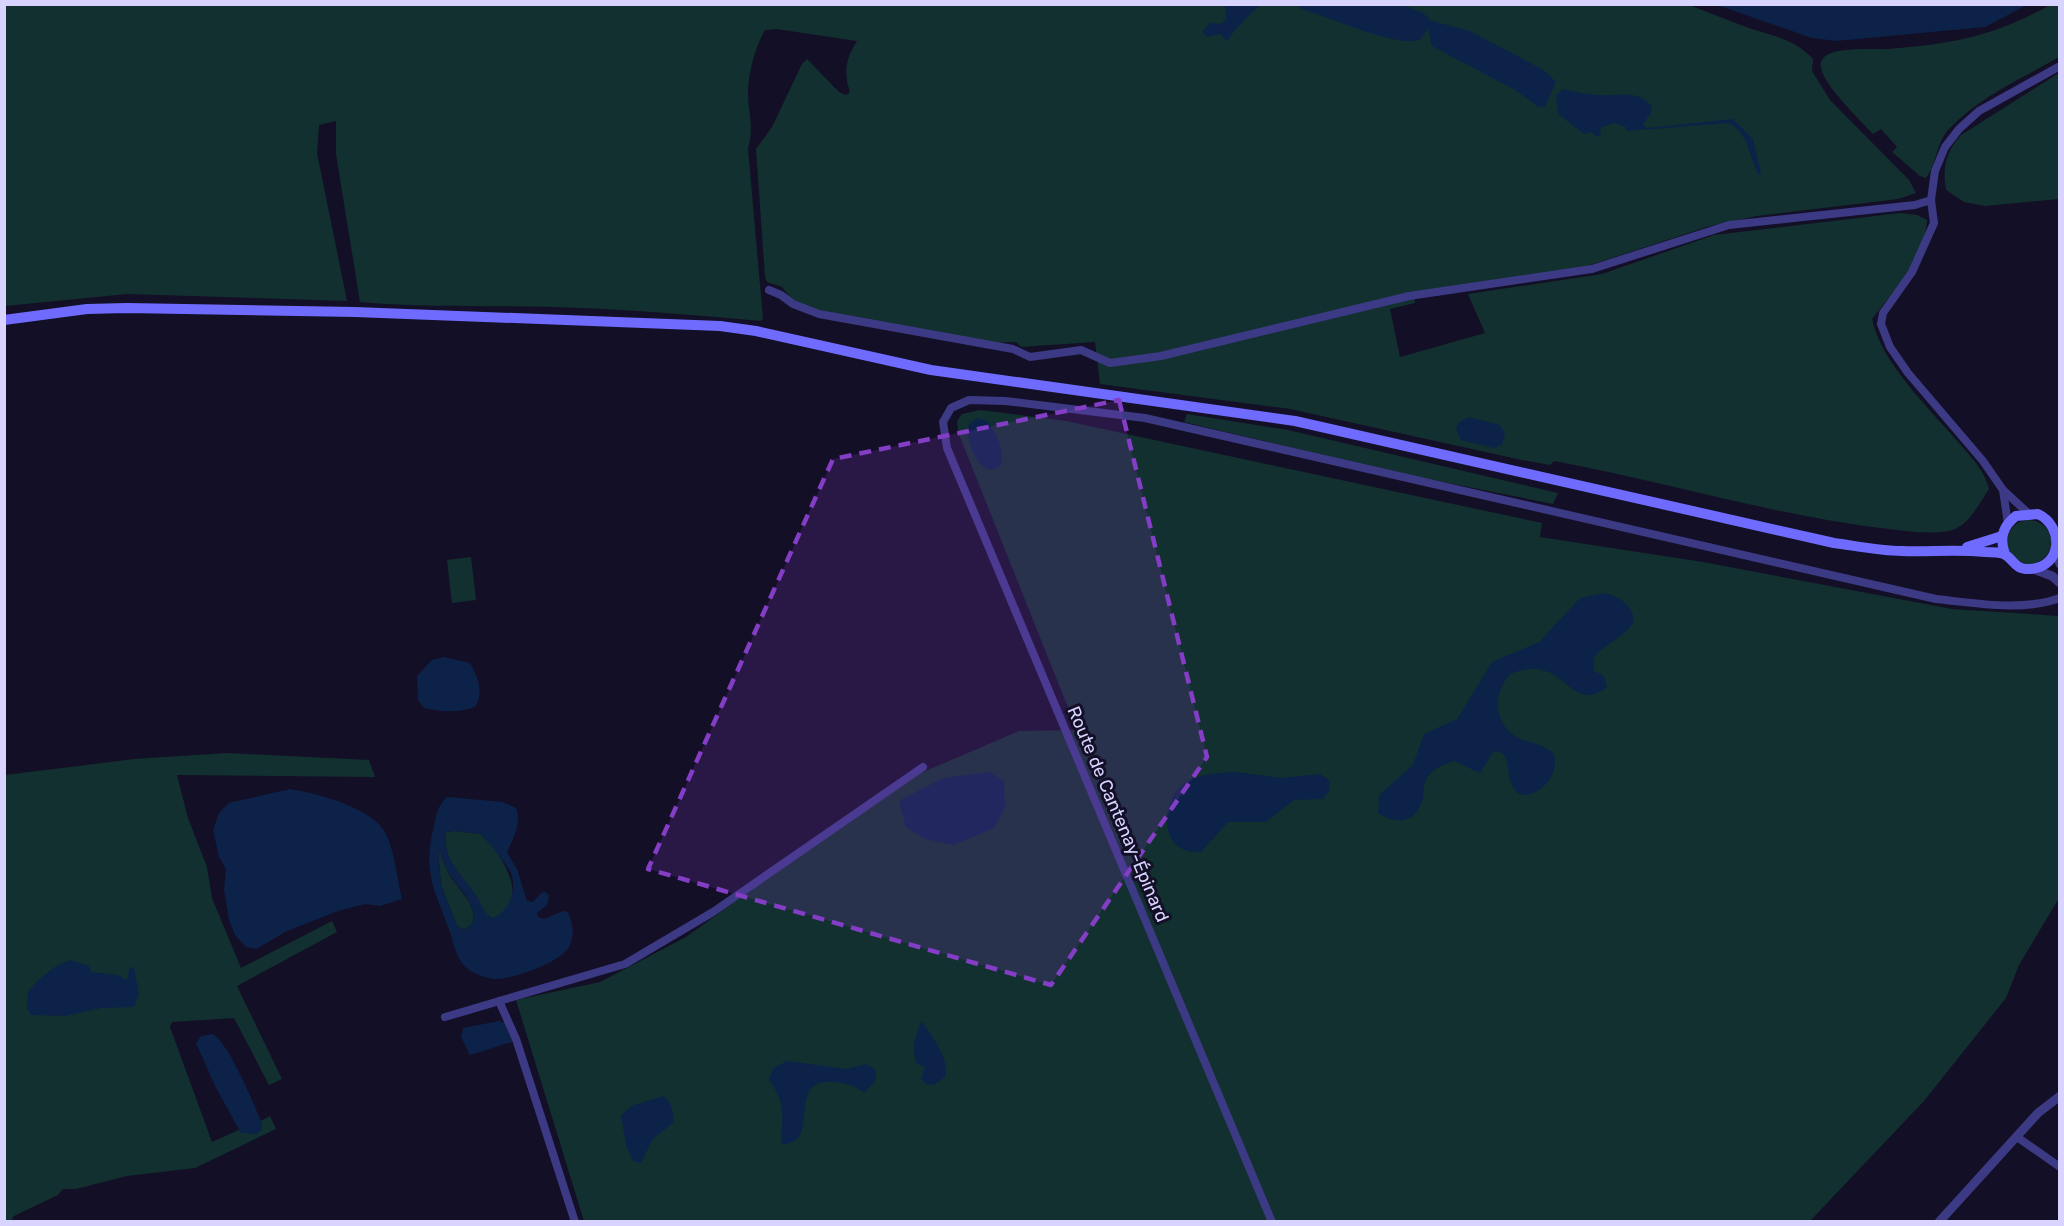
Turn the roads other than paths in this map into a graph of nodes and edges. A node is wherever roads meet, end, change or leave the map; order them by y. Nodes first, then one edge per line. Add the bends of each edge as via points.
1 (2060, 66) edge
2 (1931, 200) junction
3 (769, 290) dead end
4 (4, 320) edge
5 (2003, 489) junction
6 (2028, 513) junction
7 (2058, 516) edge
8 (2044, 517) junction
9 (2008, 524) junction
10 (2002, 536) junction
11 (2058, 538) edge
12 (1961, 549) junction
13 (2055, 552) junction
14 (2005, 554) junction
15 (2060, 564) edge
16 (2033, 569) junction
17 (2060, 584) edge
18 (2060, 598) edge
19 (923, 767) dead end
20 (499, 1001) junction
21 (445, 1017) dead end
22 (2060, 1096) edge
23 (2018, 1137) junction
24 (2060, 1167) edge
25 (574, 1221) edge
26 (1272, 1221) edge
27 (1939, 1221) edge

1 - 2 street via 1979,111 1959,129 1945,147 1935,171
2 - 3 street via 1729,225 1592,269 1408,296 1161,356 1110,363 1081,350 1030,357 1013,350 873,326 819,314
2 - 5 street via 1934,223 1912,272 1883,313 1882,334 1908,373
4 - 12 main road via 87,309 139,308 367,312 720,326 965,376 1295,422 1834,543 1901,552
5 - 6 street
5 - 9 street
6 - 8 main road
6 - 9 main road via 2016,516
7 - 8 main road
8 - 11 main road
9 - 10 main road
10 - 12 main road
10 - 14 main road
11 - 13 main road
12 - 14 main road
13 - 15 street
13 - 16 main road via 2048,562
14 - 16 main road via 2016,566
16 - 17 street via 2052,576
18 - 26 street, Route de Cantenay-Épinard via 2014,604 1936,599 1144,418 1005,401 969,400 951,408 945,416 943,434 947,448
19 - 20 street via 713,912 625,964
20 - 21 street
20 - 25 street via 516,1039
22 - 23 street via 2038,1113
23 - 24 street
23 - 27 street

